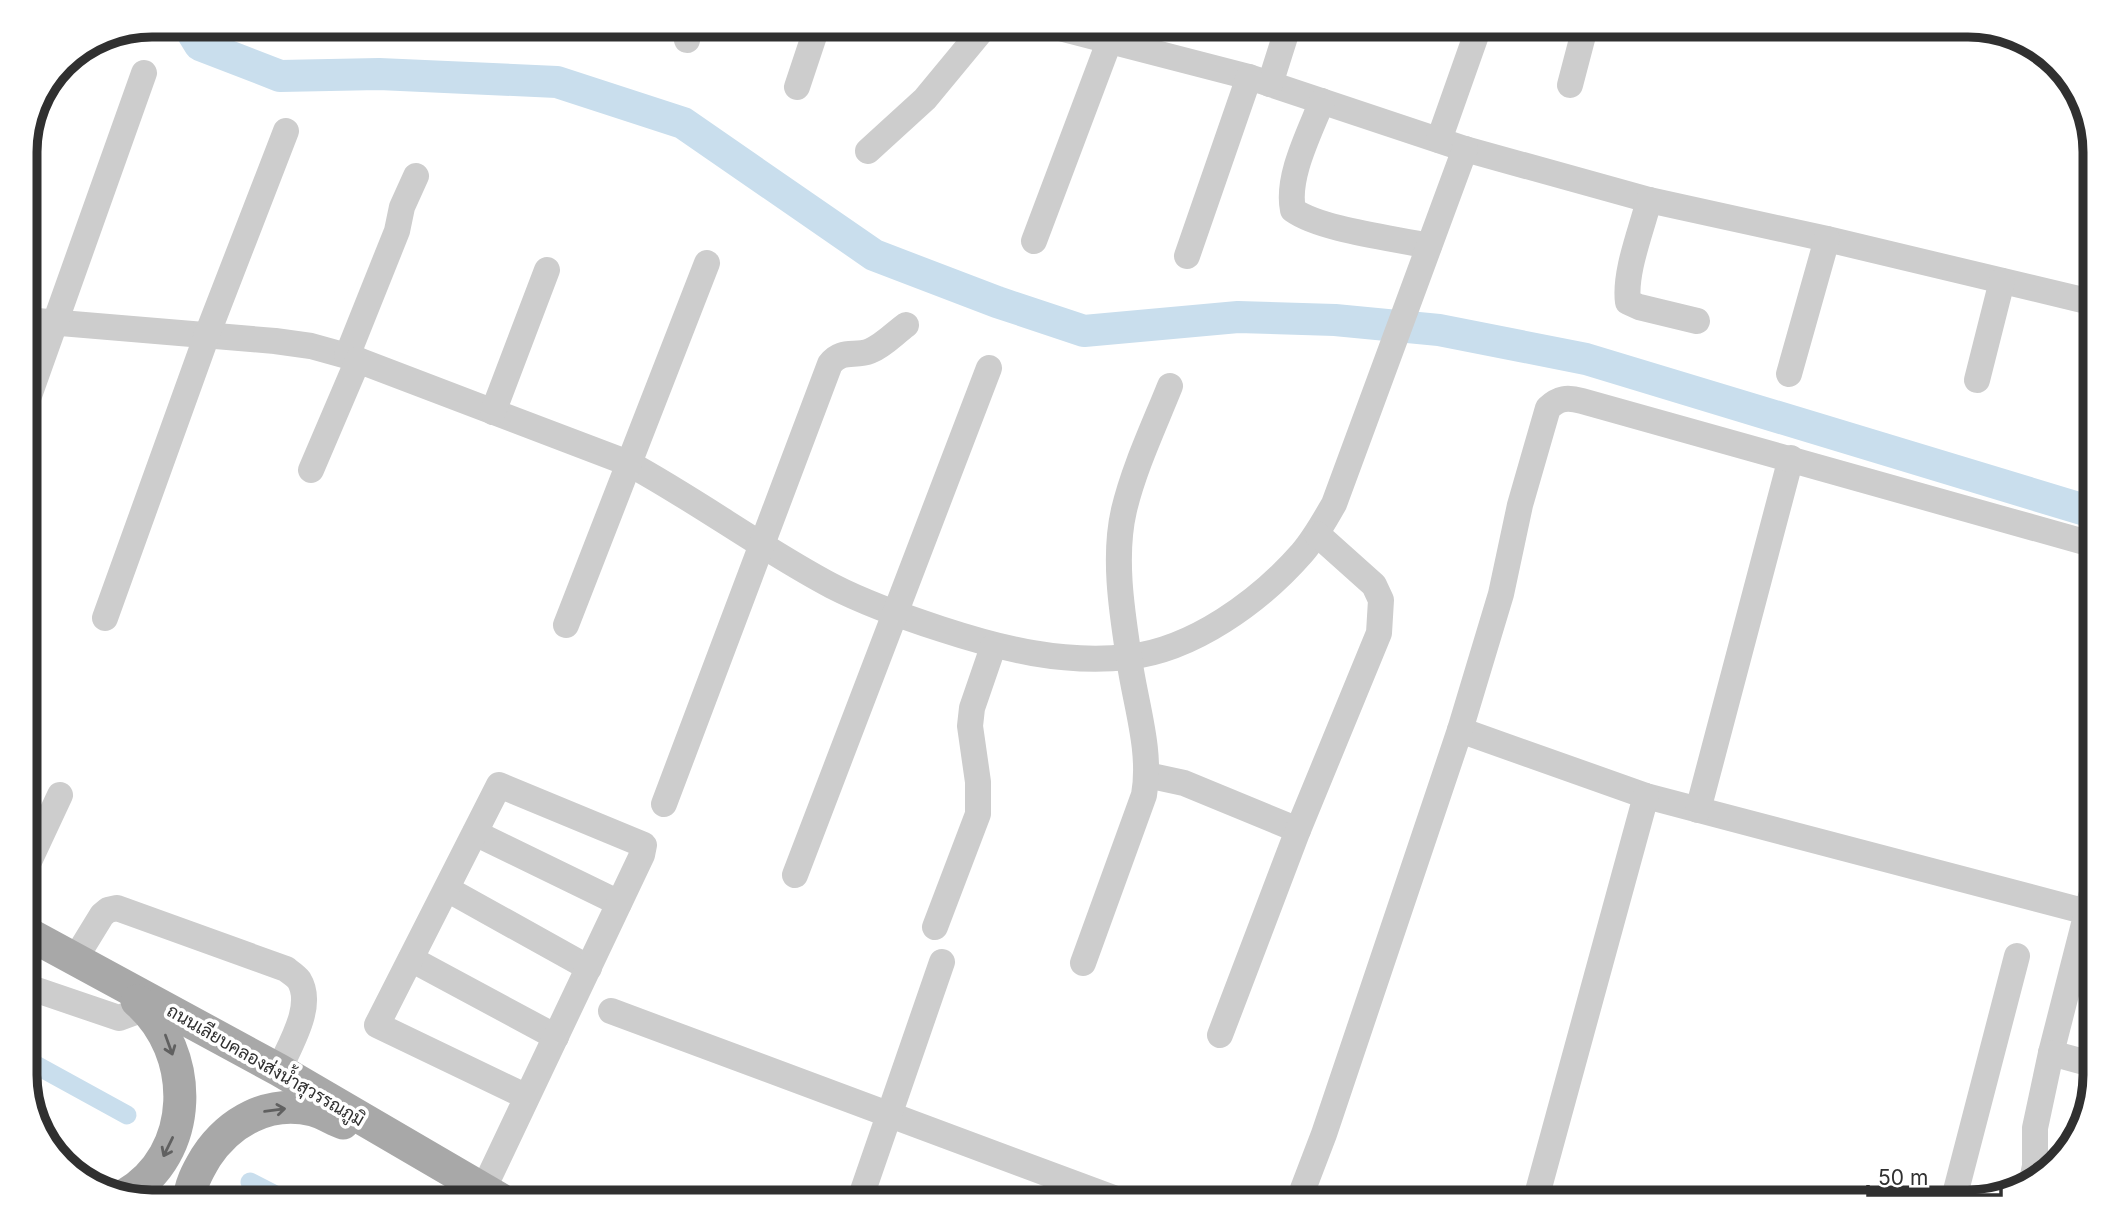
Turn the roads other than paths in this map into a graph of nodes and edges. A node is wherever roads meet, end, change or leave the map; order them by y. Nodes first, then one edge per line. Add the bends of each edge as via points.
1 (814, 37) edge
2 (975, 37) edge
3 (1120, 37) edge
4 (1282, 37) edge
5 (1475, 37) edge
6 (1583, 37) edge
7 (144, 74) dead end
8 (1260, 81) junction
9 (1570, 85) dead end
10 (797, 87) dead end
11 (1322, 101) junction
12 (286, 131) dead end
13 (1439, 140) junction
14 (1465, 149) junction
15 (867, 152) dead end
16 (416, 176) dead end
17 (1649, 200) junction
18 (1827, 239) junction
19 (1034, 241) dead end
20 (1429, 246) junction
21 (1187, 256) dead end
22 (707, 263) dead end
23 (547, 270) dead end
24 (2002, 281) junction
25 (2083, 300) edge
26 (37, 321) edge
27 (1698, 321) dead end
28 (55, 323) junction
29 (906, 325) dead end
30 (207, 335) junction
31 (353, 358) junction
32 (989, 368) dead end
33 (37, 373) edge
34 (1790, 374) dead end
35 (1977, 380) dead end
36 (1170, 386) dead end
37 (493, 412) junction
38 (1791, 458) junction
39 (628, 463) junction
40 (311, 470) dead end
41 (1317, 534) junction
42 (2083, 542) edge
43 (763, 545) junction
44 (894, 614) junction
45 (105, 618) dead end
46 (566, 625) dead end
47 (993, 647) junction
48 (1128, 657) junction
49 (1460, 730) junction
50 (1147, 775) junction
51 (60, 795) dead end
52 (1646, 796) junction
53 (664, 804) dead end
54 (1698, 810) junction
55 (37, 823) edge
56 (1298, 830) junction
57 (475, 832) junction
58 (795, 875) dead end
59 (447, 889) junction
60 (619, 903) junction
61 (2083, 911) edge
62 (934, 927) dead end
63 (2083, 928) edge
64 (37, 938) edge
65 (2017, 956) dead end
66 (75, 958) junction
67 (411, 959) junction
68 (942, 962) dead end
69 (1083, 962) dead end
70 (589, 968) junction
71 (109, 976) junction
72 (37, 990) edge
73 (146, 1008) junction
74 (611, 1011) dead end
75 (1220, 1035) dead end
76 (556, 1037) junction
77 (2051, 1053) junction
78 (2083, 1062) edge
79 (279, 1070) junction
80 (527, 1097) junction
81 (891, 1115) junction
82 (2034, 1169) edge
83 (450, 1171) junction
84 (133, 1188) edge
85 (189, 1190) edge
86 (483, 1190) edge
87 (496, 1190) edge
88 (863, 1190) edge
89 (1092, 1190) edge
90 (1303, 1190) edge
91 (1538, 1190) edge
92 (1960, 1190) edge

1 - 10 street
2 - 15 street via 925,99
3 - 8 street
3 - 19 street
4 - 8 street
5 - 13 street
6 - 9 street
7 - 28 street
8 - 11 street
8 - 21 street
11 - 13 street
11 - 20 street via 1292,182 1293,210 1332,226
12 - 30 street
13 - 14 street
14 - 17 street
14 - 20 street
16 - 31 street
17 - 18 street
17 - 27 street via 1629,277 1628,302
18 - 24 street
18 - 34 street
20 - 41 street via 1334,504
22 - 39 street
23 - 37 street
24 - 25 street
24 - 35 street
26 - 28 street
28 - 30 street
28 - 33 street
29 - 43 street via 870,351 843,354 830,364
30 - 31 street via 311,346
30 - 45 street
31 - 37 street
31 - 40 street
32 - 44 street
36 - 48 street via 1123,512 1119,546
37 - 39 street
38 - 42 street
38 - 49 street via 1570,398 1557,400 1548,408 1501,594
38 - 54 street
39 - 43 street
39 - 46 street
41 - 48 street via 1244,608 1191,638
41 - 56 street via 1374,585 1382,616
43 - 44 street via 834,587
43 - 53 street
44 - 47 street
44 - 58 street
47 - 48 street via 1047,657
47 - 62 street via 970,726 978,814
48 - 50 street
49 - 52 street
49 - 90 street
50 - 56 street via 1184,783
50 - 69 street via 1144,795
51 - 55 street
52 - 54 street
52 - 91 street
54 - 61 street
56 - 75 street
57 - 59 street
57 - 60 street
57 - 60 street via 499,785 644,845
59 - 67 street
59 - 70 street
60 - 70 street
63 - 77 street
64 - 66 main road, ถนนเลียบคลองส่งน้ำสุวรรณภูมิ
65 - 92 street
66 - 71 main road, ถนนเลียบคลองส่งน้ำสุวรรณภูมิ
66 - 79 street via 102,915 117,908 286,969 299,979 305,996
67 - 76 street
67 - 80 street via 377,1024
68 - 81 street
70 - 76 street
71 - 73 main road
71 - 79 main road, ถนนเลียบคลองส่งน้ำสุวรรณภูมิ
72 - 73 street via 119,1018
73 -> 84 main road via 171,1047 180,1080 181,1116 168,1150
74 - 81 street
76 - 80 street
77 - 78 street
77 - 82 street via 2035,1128
79 - 83 main road, ถนนเลียบคลองส่งน้ำสุวรรณภูมิ
80 - 87 street
81 - 88 street
81 - 89 street
85 -> 83 main road via 216,1141 236,1123 263,1111 287,1108 313,1110
83 - 86 main road, ถนนเลียบคลองส่งน้ำสุวรรณภูมิ

